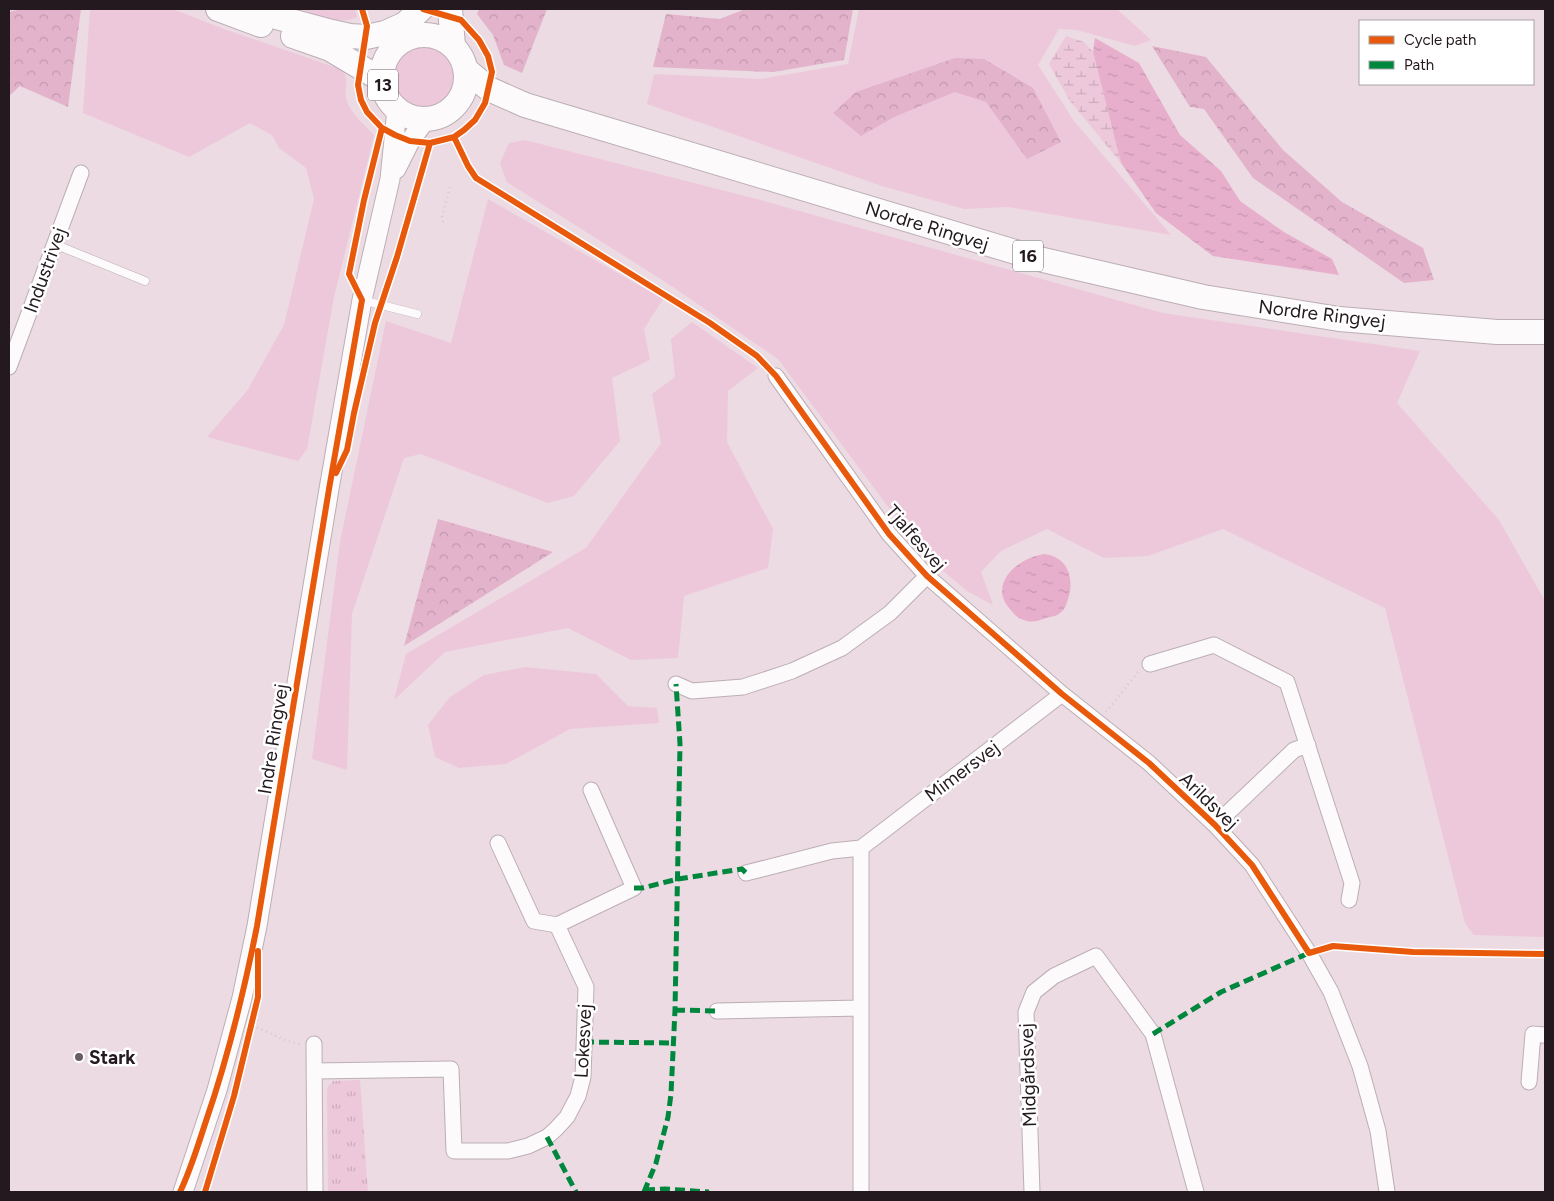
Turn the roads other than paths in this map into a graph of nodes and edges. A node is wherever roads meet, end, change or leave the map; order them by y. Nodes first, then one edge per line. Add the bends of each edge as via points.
1 (218, 9) edge
2 (246, 9) edge
3 (421, 9) edge
4 (436, 9) edge
5 (450, 9) edge
6 (419, 36) junction
7 (452, 46) junction
8 (330, 49) junction
9 (391, 51) junction
10 (466, 69) junction
11 (382, 80) junction
12 (456, 104) junction
13 (525, 105) junction
14 (396, 109) junction
15 (426, 119) junction
16 (81, 173) dead end
17 (390, 179) junction
18 (54, 244) junction
19 (145, 282) dead end
20 (362, 300) junction
21 (417, 314) dead end
22 (1545, 332) edge
23 (9, 367) edge
24 (776, 376) dead end
25 (927, 576) junction
26 (1150, 664) road end
27 (676, 684) dead end
28 (1062, 694) junction
29 (1308, 746) junction
30 (590, 790) dead end
31 (1215, 825) junction
32 (498, 843) dead end
33 (861, 848) junction
34 (746, 873) dead end
35 (1349, 900) dead end
36 (557, 925) junction
37 (861, 1008) junction
38 (717, 1011) dead end
39 (1545, 1035) edge
40 (314, 1044) road end
41 (314, 1071) junction
42 (1529, 1082) dead end
43 (184, 1187) edge
44 (315, 1192) edge
45 (861, 1192) edge
46 (1032, 1192) edge
47 (1196, 1192) edge
48 (1386, 1192) edge

1 - 8 main road, 13
2 - 3 main road via 332,32 366,37 405,24
4 - 6 main road
5 - 7 main road
6 - 7 main road via 431,36
6 - 9 main road, 13 via 404,41
7 - 10 main road
8 - 9 main road
8 - 11 main road, 13
9 - 11 main road, 13
10 - 12 main road via 465,88
10 - 13 main road, Nordre Ringvej / 16 via 489,89
11 - 14 main road, 13
12 - 13 main road, Nordre Ringvej / 16
12 - 15 main road via 443,115
13 - 22 main road, Nordre Ringvej / 16 via 1039,259 1203,297 1339,319 1496,332
14 - 15 main road, 13 via 405,115
14 - 17 street, Indre Ringvej
15 - 17 street, Indre Ringvej
16 - 18 street, Industrivej
17 - 20 street, Indre Ringvej
18 - 19 lane
18 - 23 street, Industrivej
20 - 21 lane
20 - 43 street, Indre Ringvej via 257,926 242,998
24 - 25 street, Tjalfesvej via 889,534
25 - 27 street, Tjalfesvej via 890,613 842,648 792,671 743,687 692,691
25 - 28 street, Tjalfesvej
26 - 29 street via 1214,644 1287,682
28 - 31 street, Arildsvej via 1148,763
28 - 33 street, Mimersvej
29 - 31 street, Arildsvej via 1294,750
29 - 35 street via 1352,883
30 - 36 street via 634,888
31 - 48 street, Arildsvej via 1252,865 1331,992 1362,1075 1378,1131
32 - 36 street via 534,921
33 - 34 street, Mimersvej
33 - 37 street
36 - 41 street, Lokesvej via 586,987 583,1077 568,1117 546,1137 508,1151 454,1151 452,1069
37 - 38 street
37 - 45 street
39 - 42 street via 1533,1034
40 - 41 street
41 - 44 street
46 - 47 street, Midgårdsvej via 1026,1012 1034,992 1054,976 1096,956 1153,1034

